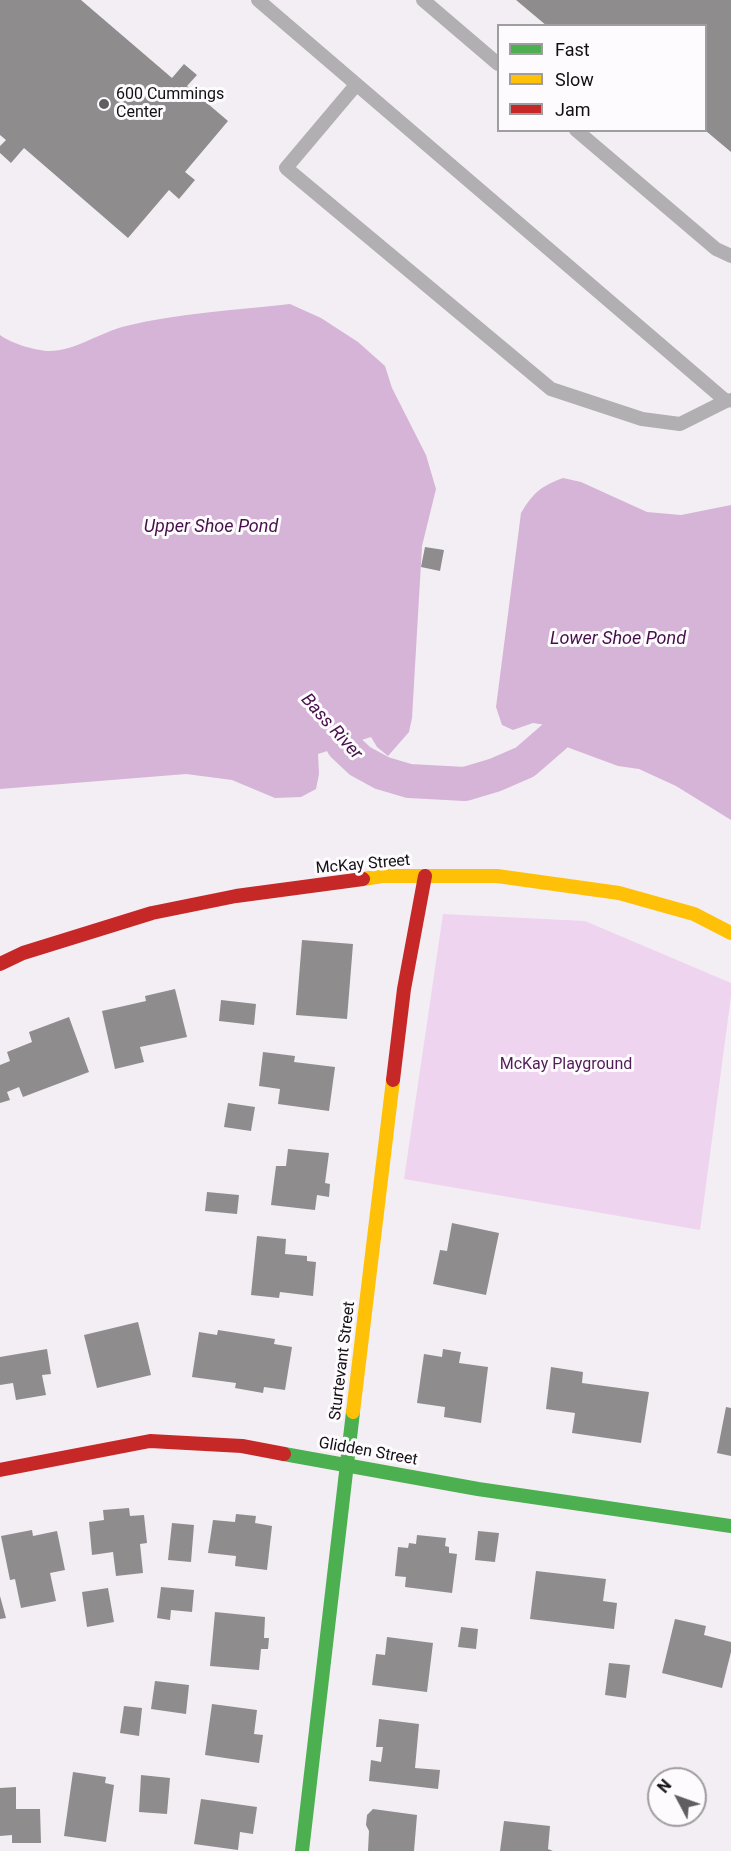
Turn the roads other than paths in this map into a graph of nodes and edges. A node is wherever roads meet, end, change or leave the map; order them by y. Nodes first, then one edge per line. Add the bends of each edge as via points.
1 (258, 0) edge
2 (423, 0) edge
3 (497, 63) edge
4 (356, 85) junction
5 (578, 132) edge
6 (731, 256) edge
7 (728, 401) edge
8 (425, 876) junction
9 (731, 933) edge
10 (0, 964) edge
11 (347, 1465) junction
12 (0, 1470) edge
13 (731, 1526) edge
14 (303, 1851) edge

1 - 4 lane
2 - 3 lane
4 - 7 lane
4 - 7 lane via 286,168 551,389 642,419 680,424
5 - 6 lane via 716,249
8 - 9 street, McKay Street via 497,876 619,893 694,914
8 - 10 street, McKay Street via 382,876 236,896 152,913 23,953
8 - 11 street, Sturtevant Street via 404,989
11 - 12 street, Glidden Street via 242,1446 150,1441
11 - 13 street, Glidden Street via 478,1489
11 - 14 street, Sturtevant Street

